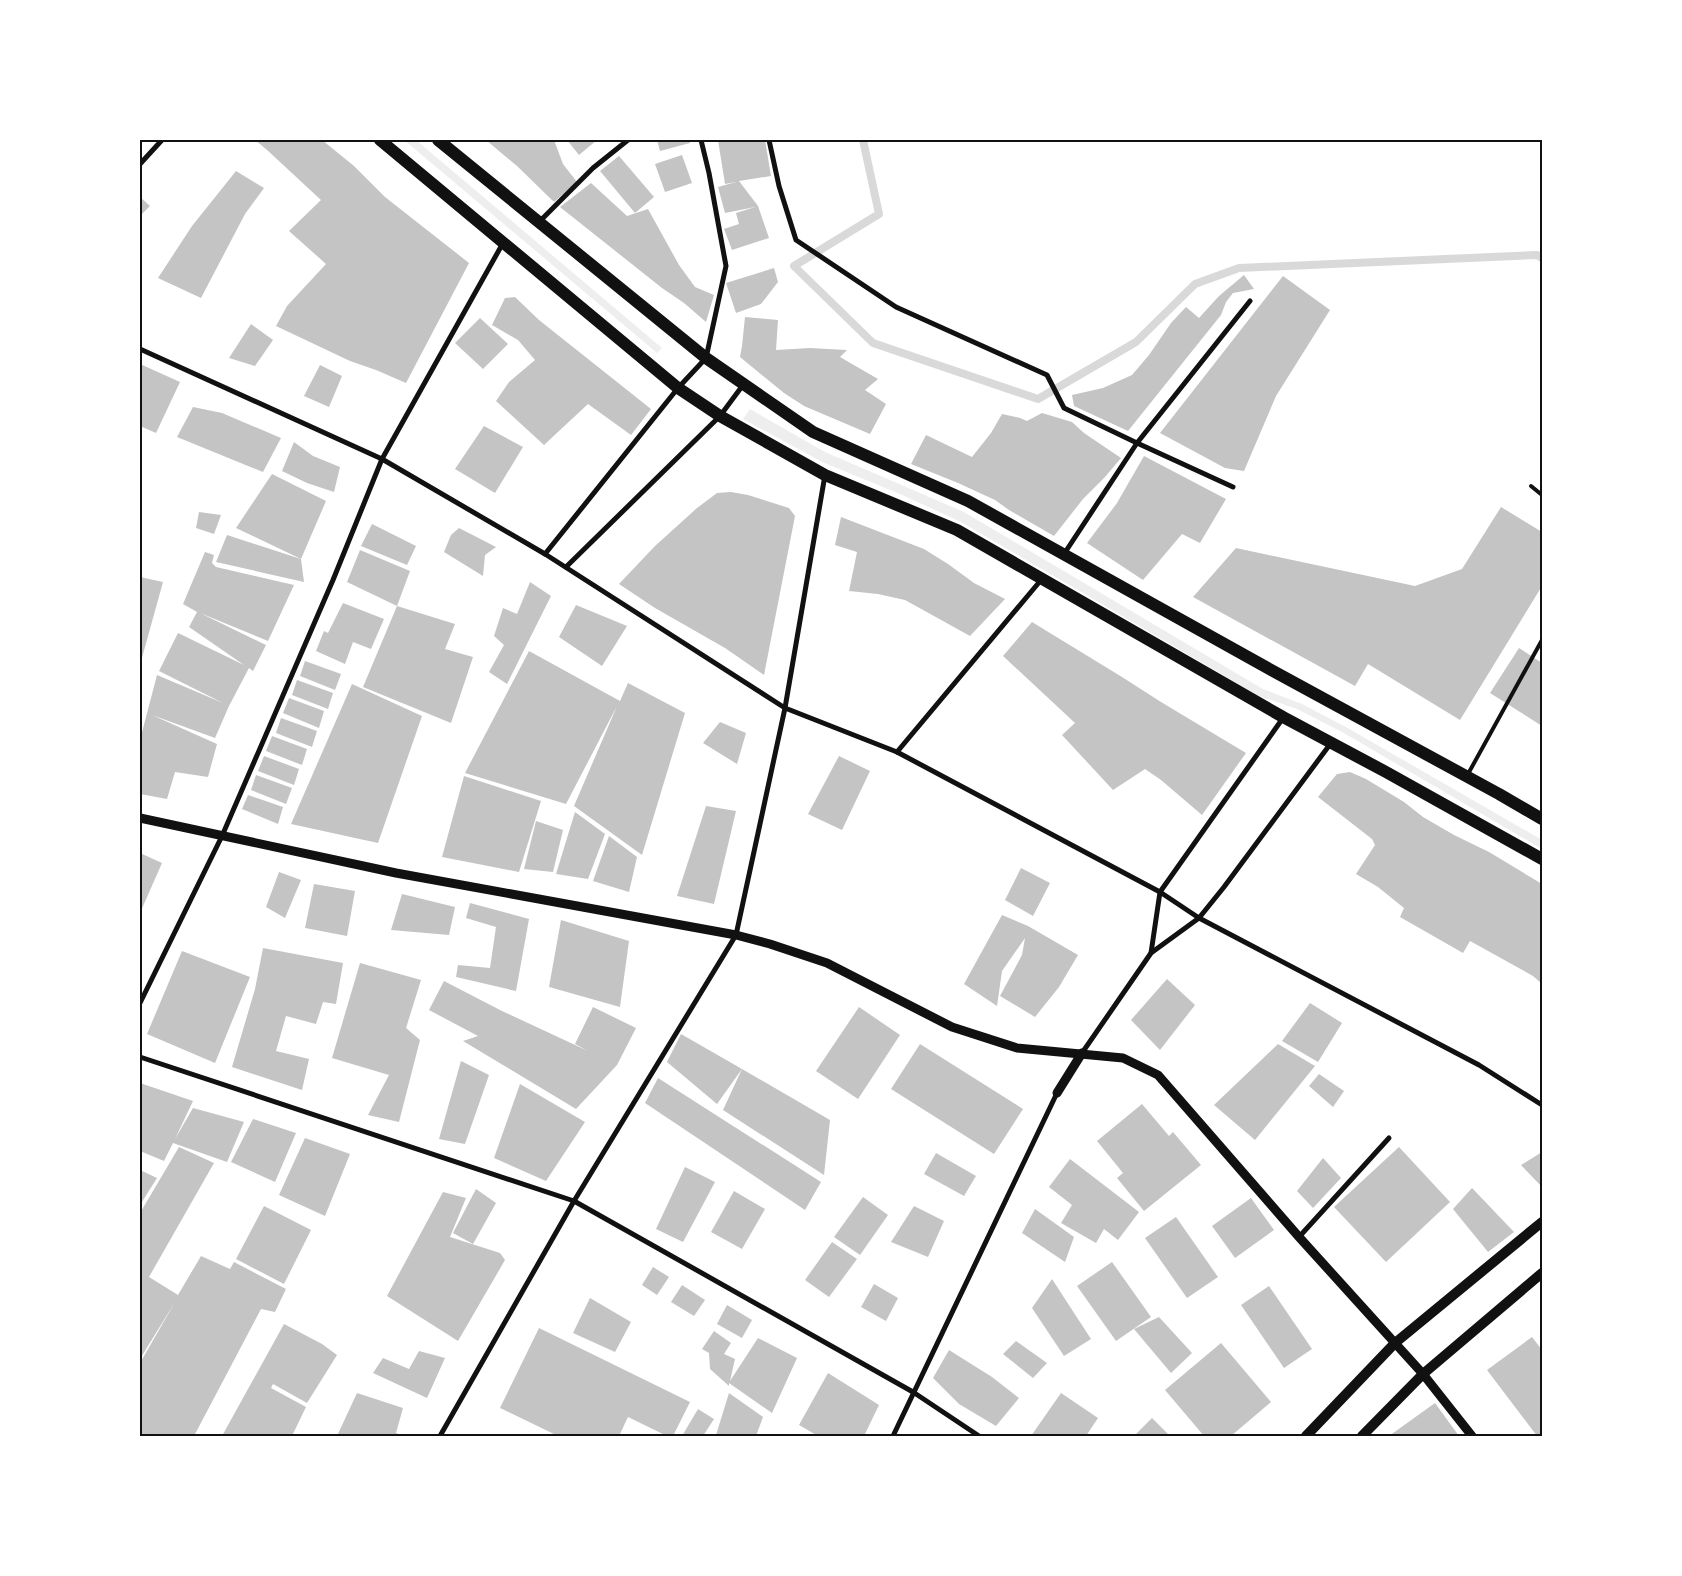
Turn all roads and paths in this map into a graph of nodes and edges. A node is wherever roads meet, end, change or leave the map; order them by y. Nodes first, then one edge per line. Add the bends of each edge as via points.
1 (162, 140) edge
2 (380, 140) edge
3 (438, 140) edge
4 (628, 140) edge
5 (701, 140) edge
6 (769, 140) edge
7 (140, 164) edge
8 (541, 220) junction
9 (503, 242) junction
10 (1250, 300) dead end
11 (140, 350) edge
12 (706, 358) junction
13 (744, 384) junction
14 (678, 388) junction
15 (720, 416) junction
16 (1137, 444) junction
17 (382, 460) junction
18 (825, 475) junction
19 (1233, 486) dead end
20 (1531, 486) dead end
21 (1542, 495) edge
22 (545, 554) junction
23 (1064, 555) junction
24 (566, 567) junction
25 (1042, 578) junction
26 (1542, 640) edge
27 (785, 708) junction
28 (1283, 717) junction
29 (1331, 743) junction
30 (897, 752) junction
31 (1466, 777) junction
32 (140, 818) edge
33 (1542, 819) edge
34 (222, 836) junction
35 (1542, 859) edge
36 (1160, 892) junction
37 (1199, 918) junction
38 (736, 935) junction
39 (1151, 952) junction
40 (140, 1003) edge
41 (1082, 1054) junction
42 (140, 1057) edge
43 (1057, 1093) joint
44 (1542, 1104) edge
45 (1389, 1138) dead end
46 (574, 1201) junction
47 (1542, 1222) edge
48 (1298, 1237) junction
49 (1542, 1273) edge
50 (1395, 1343) junction
51 (1423, 1374) junction
52 (913, 1392) junction
53 (440, 1436) edge
54 (893, 1436) edge
55 (979, 1436) edge
56 (1306, 1436) edge
57 (1362, 1436) edge
58 (1472, 1436) edge

1 - 7 street
2 - 9 main road
3 - 8 main road
4 - 8 street via 592,168
5 - 12 street via 726,266
6 - 16 street via 796,240 896,307 1046,375 1064,408
8 - 12 main road
9 - 14 main road
9 - 17 street
10 - 16 street
11 - 17 street
12 - 13 main road
12 - 14 street
13 - 15 street
13 - 23 main road via 813,432 968,501
14 - 15 main road
14 - 22 street
15 - 18 main road
15 - 24 street
16 - 19 street
16 - 23 street
17 - 22 street
17 - 34 street
18 - 25 main road via 957,530
18 - 27 street
20 - 21 lane
22 - 24 street
23 - 31 main road
24 - 27 street
25 - 28 main road
25 - 30 street
26 - 31 lane
27 - 30 street
27 - 38 street
28 - 29 main road
28 - 36 street
29 - 35 main road
29 - 37 street
30 - 36 street
31 - 33 main road
32 - 34 street
34 - 38 street via 396,873
34 - 40 street
36 - 37 street
36 - 39 street
37 - 39 street
37 - 44 street via 1479,1065
38 - 41 street via 827,964 952,1027 1017,1048
38 - 46 street
39 - 41 street
41 - 43 street
41 - 48 street via 1123,1058 1158,1075
42 - 46 street
43 - 52 street
45 - 48 street
46 - 52 street
46 - 53 street
47 - 50 main road
48 - 50 street
49 - 51 main road
50 - 51 street
50 - 56 main road
51 - 57 main road
51 - 58 street
52 - 54 street
52 - 55 street

